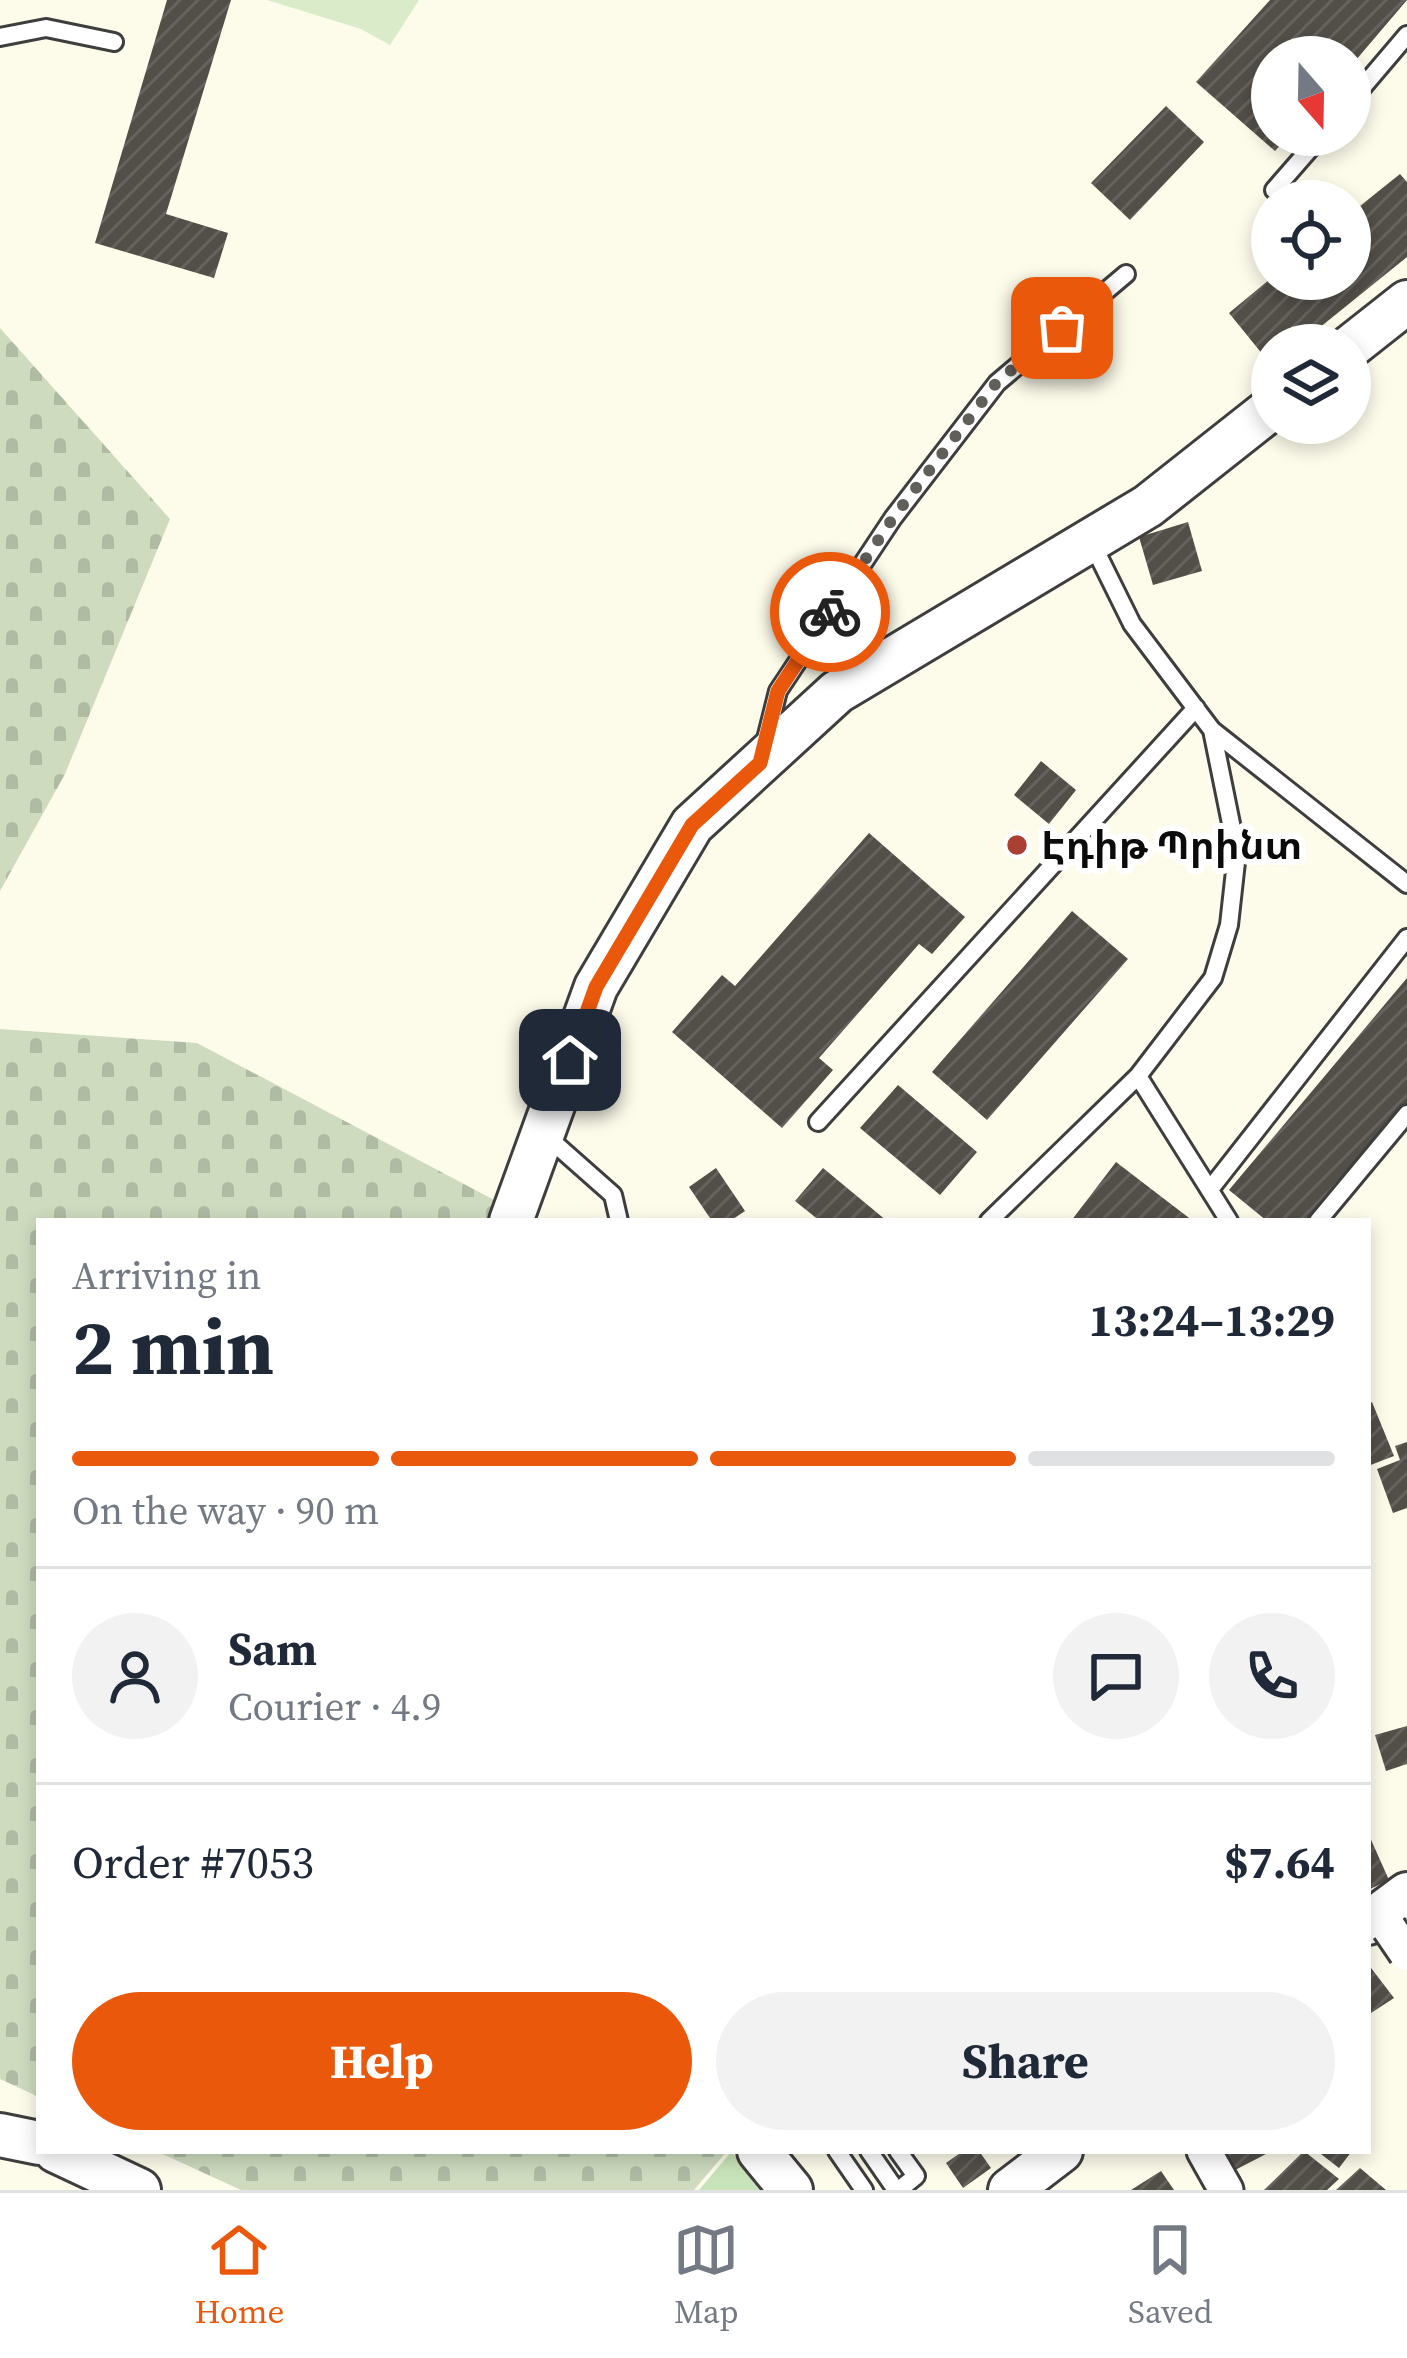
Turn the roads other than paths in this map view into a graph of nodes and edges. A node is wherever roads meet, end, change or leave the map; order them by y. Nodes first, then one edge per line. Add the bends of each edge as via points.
1 (1407, 35) edge
2 (0, 38) edge
3 (114, 42) dead end
4 (1371, 77) edge
5 (1304, 156) edge
6 (1283, 180) edge
7 (1126, 274) dead end
8 (1407, 302) edge
9 (1371, 330) edge
10 (1251, 425) edge
11 (1091, 542) junction
12 (1196, 708) junction
13 (1212, 730) junction
14 (760, 763) junction
15 (1407, 884) edge
16 (1407, 938) edge
17 (1138, 1076) junction
18 (1407, 1114) edge
19 (818, 1121) dead end
20 (543, 1133) junction
21 (1211, 1188) junction
22 (512, 1218) edge
23 (618, 1218) edge
24 (992, 1218) edge
25 (1227, 1218) edge
26 (1320, 1218) edge
27 (0, 2135) edge
28 (36, 2142) edge
29 (62, 2154) edge
30 (761, 2154) edge
31 (839, 2154) edge
32 (871, 2154) edge
33 (900, 2154) edge
34 (1057, 2154) edge
35 (1206, 2154) edge
36 (139, 2190) edge
37 (791, 2190) edge
38 (864, 2190) edge
39 (898, 2190) edge
40 (1010, 2190) edge
41 (1226, 2190) edge

1 - 4 lane
2 - 3 lane via 46,28
5 - 6 lane
7 - 14 lane via 997,382 893,518 778,691
8 - 9 street
10 - 11 street
11 - 12 lane via 1132,624
11 - 14 street via 838,692
12 - 13 lane
12 - 19 lane
13 - 15 lane
13 - 17 lane via 1237,853 1229,925 1213,978
14 - 20 street via 692,825 596,987
16 - 21 lane
17 - 21 lane
17 - 24 lane
18 - 26 lane
20 - 22 street
20 - 23 lane via 613,1195
21 - 25 lane
27 - 28 street
29 - 36 street
30 - 37 street
31 - 38 lane
32 - 39 lane
33 - 39 lane via 916,2176
34 - 40 street
35 - 41 street

